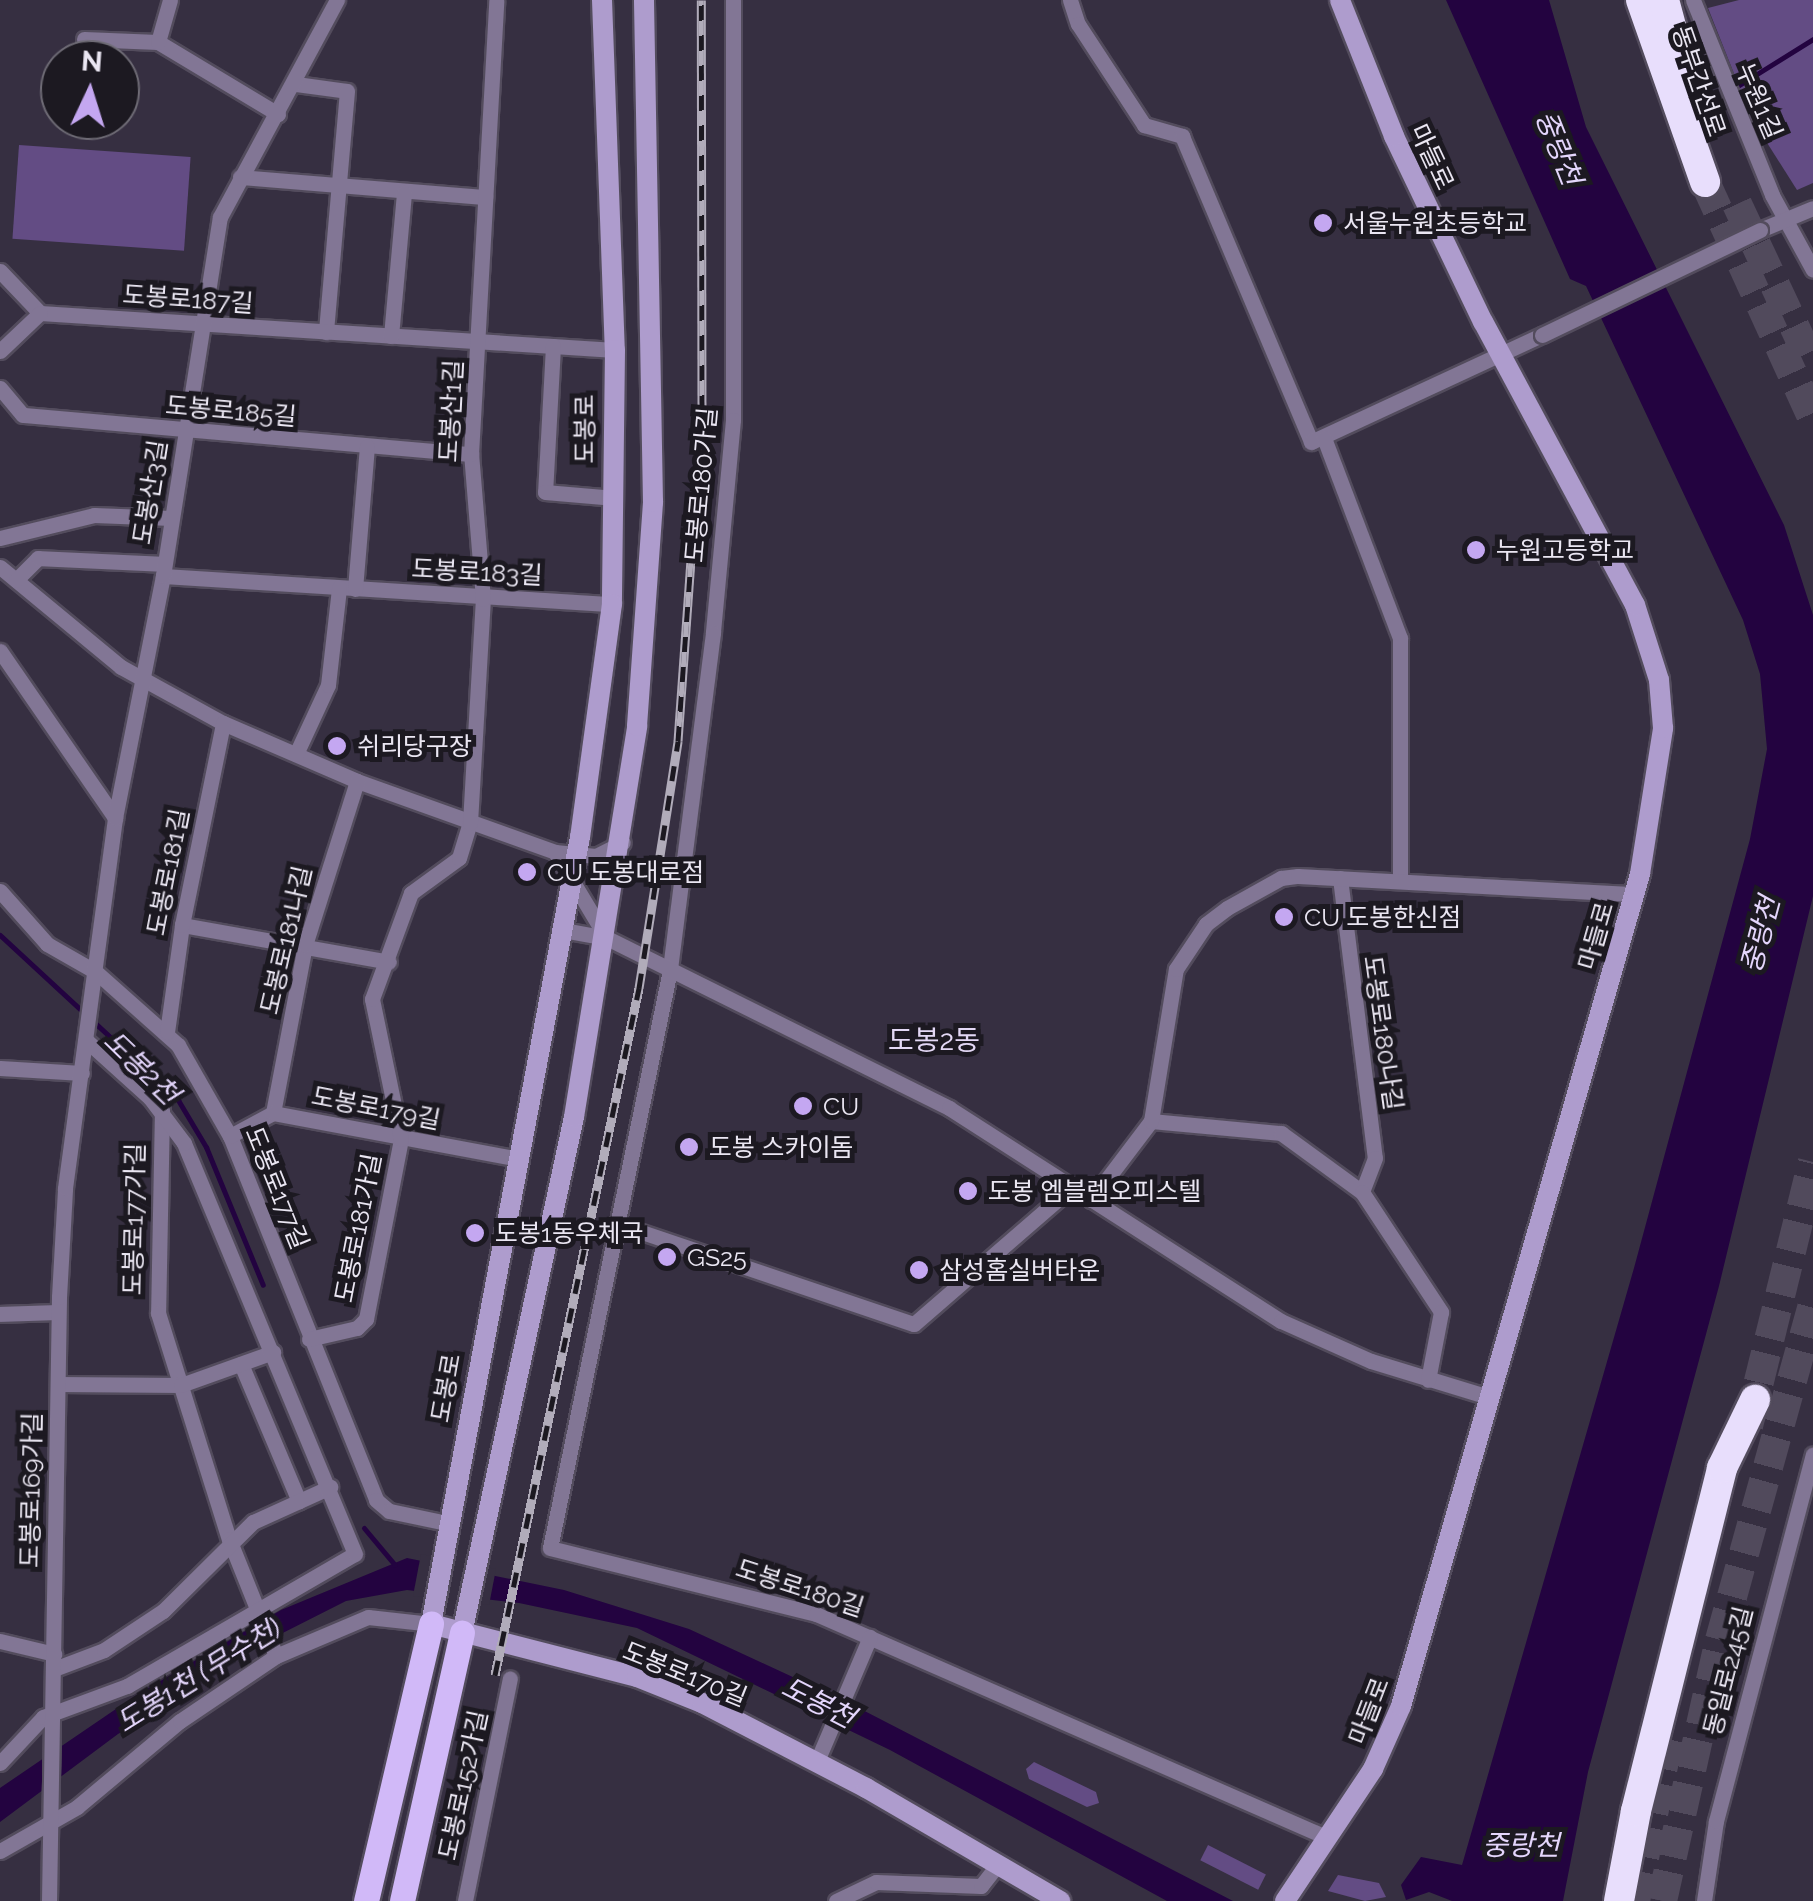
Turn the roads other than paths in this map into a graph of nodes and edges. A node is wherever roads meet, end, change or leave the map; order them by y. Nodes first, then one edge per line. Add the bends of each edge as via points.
1 (170, 0) edge
2 (337, 0) edge
3 (602, 0) edge
4 (644, 0) edge
5 (733, 0) edge
6 (1070, 0) edge
7 (1340, 0) edge
8 (1640, 0) edge
9 (1664, 0) edge
10 (1693, 0) edge
11 (496, 1) edge
12 (84, 39) dead end
13 (158, 42) junction
14 (296, 84) junction
15 (278, 114) junction
16 (240, 177) junction
17 (342, 188) junction
18 (404, 192) junction
19 (485, 197) junction
20 (1813, 208) edge
21 (1785, 219) junction
22 (1813, 270) edge
23 (0, 272) edge
24 (40, 313) junction
25 (201, 327) junction
26 (326, 332) junction
27 (391, 336) junction
28 (480, 342) junction
29 (554, 346) junction
30 (615, 350) junction
31 (0, 351) edge
32 (1500, 355) junction
33 (0, 388) edge
34 (184, 434) junction
35 (1317, 440) junction
36 (367, 446) junction
37 (471, 454) junction
38 (616, 498) junction
39 (171, 518) junction
40 (0, 538) edge
41 (0, 567) edge
42 (163, 570) junction
43 (16, 580) junction
44 (347, 589) junction
45 (483, 598) junction
46 (612, 604) junction
47 (3, 659) edge
48 (144, 682) junction
49 (223, 723) junction
50 (296, 754) junction
51 (356, 780) junction
52 (115, 818) junction
53 (470, 823) junction
54 (623, 842) junction
55 (555, 852) junction
56 (577, 856) junction
57 (1340, 878) junction
58 (1400, 881) junction
59 (572, 883) junction
60 (0, 891) edge
61 (1635, 894) junction
62 (182, 924) junction
63 (563, 930) junction
64 (607, 938) junction
65 (305, 945) junction
66 (389, 962) junction
67 (670, 970) junction
68 (96, 977) junction
69 (168, 1032) junction
70 (88, 1039) junction
71 (0, 1068) edge
72 (82, 1073) junction
73 (162, 1110) junction
74 (273, 1113) junction
75 (1151, 1121) junction
76 (230, 1136) junction
77 (401, 1139) junction
78 (518, 1159) junction
79 (1072, 1187) junction
80 (1362, 1192) junction
81 (1091, 1200) junction
82 (621, 1226) junction
83 (58, 1312) junction
84 (0, 1314) edge
85 (309, 1339) junction
86 (273, 1352) junction
87 (241, 1364) junction
88 (1428, 1380) junction
89 (58, 1384) junction
90 (181, 1385) junction
91 (1489, 1397) junction
92 (1755, 1400) tunnel mouth
93 (1813, 1455) edge
94 (330, 1487) junction
95 (300, 1501) junction
96 (450, 1528) junction
97 (229, 1539) junction
98 (256, 1609) junction
99 (433, 1615) junction
100 (464, 1624) junction
101 (0, 1642) edge
102 (867, 1643) junction
103 (274, 1653) junction
104 (54, 1661) junction
105 (510, 1678) dead end
106 (55, 1716) junction
107 (817, 1761) junction
108 (0, 1763) edge
109 (53, 1813) junction
110 (1328, 1838) junction
111 (0, 1850) edge
112 (998, 1864) junction
113 (49, 1901) edge
114 (366, 1901) edge
115 (402, 1901) edge
116 (464, 1901) edge
117 (836, 1901) edge
118 (1060, 1901) edge
119 (1285, 1901) edge
120 (1620, 1901) edge
121 (1704, 1901) edge

1 - 13 street
2 - 14 street, 도봉산3길
3 - 30 main road, 도봉로
4 - 54 main road via 653,502
5 - 67 street, 도봉로180가길 via 733,420
6 - 35 street via 1078,24 1144,125 1182,136
7 - 32 main road, 마들로 via 1394,136
8 - 9 highway, 동부간선로 via 1714,178
10 - 21 street, 누원1길
11 - 19 street, 도봉산1길
12 - 13 street
13 - 15 street
14 - 15 street, 도봉산3길
14 - 17 street via 347,91
15 - 16 street, 도봉산3길
16 - 17 street
16 - 25 street, 도봉산3길 via 220,216
17 - 18 street
17 - 26 street
18 - 19 street
18 - 27 street
19 - 28 street, 도봉산1길
20 - 21 street
21 - 22 street, 누원1길
21 - 32 street, bridge
23 - 24 street
24 - 25 street, 도봉로187길
24 - 31 street
25 - 26 street, 도봉로187길
25 - 34 street, 도봉산3길
26 - 27 street, 도봉로187길
27 - 28 street, 도봉로187길
28 - 29 street, 도봉로187길
28 - 37 street, 도봉산1길
29 - 30 street, 도봉로187길
29 - 38 street via 545,492
30 - 38 main road, 도봉로
32 - 35 street
32 - 61 main road, 마들로 via 1634,605 1655,664 1661,756
33 - 34 street, 도봉로185길 via 23,416
34 - 36 street, 도봉로185길
34 - 39 street, 도봉산3길
35 - 58 street via 1400,638
36 - 37 street, 도봉로185길
36 - 44 street
37 - 45 street, 도봉산1길
38 - 46 main road, 도봉로
39 - 40 street via 94,515
39 - 42 street, 도봉산3길
41 - 43 street
42 - 43 street via 38,558
42 - 44 street, 도봉로183길
42 - 48 street, 도봉산3길
43 - 48 street
44 - 45 street, 도봉로183길
44 - 50 street via 328,685
45 - 46 street, 도봉로183길
45 - 53 street, 도봉산1길
46 - 56 main road, 도봉로
47 - 52 street
48 - 49 street
48 - 52 street, 도봉산3길
49 - 50 street
49 - 62 street, 도봉로181길
50 - 51 street
51 - 53 street
51 - 65 street, 도봉로181나길
52 - 68 street, 도봉산3길
53 - 55 street
53 - 66 street, 도봉로181가길 via 460,858 411,893
54 - 56 street via 596,856
54 - 64 main road
55 - 56 street
55 - 59 street
56 - 59 main road, 도봉로
57 - 58 street
57 - 75 street via 1281,878 1206,924 1176,969
57 - 80 street, 도봉로180나길 via 1375,1158
58 - 61 street
59 - 63 main road, 도봉로
59 - 64 street
60 - 68 street, 도봉로177길 via 47,944
61 - 91 main road, 마들로
62 - 65 street
62 - 69 street, 도봉로181길
63 - 64 street
63 - 78 main road, 도봉로
64 - 67 street
64 - 100 main road
65 - 66 street
65 - 74 street, 도봉로181나길
66 - 77 street, 도봉로181가길 via 372,1012
67 - 79 street via 949,1108
67 - 82 street, 도봉로180길
68 - 69 street, 도봉로177길
68 - 70 street, 도봉산3길
69 - 76 street, 도봉로177길
70 - 72 street, 도봉로169가길
70 - 73 street
71 - 72 street
72 - 83 street, 도봉로169가길 via 65,1188
73 - 86 street via 184,1142
73 - 90 street, 도봉로177가길 via 155,1290
74 - 76 street, 도봉로179길
74 - 77 street, 도봉로179길
75 - 80 street via 1281,1133
75 - 81 street
76 - 85 street, 도봉로177길
77 - 78 street, 도봉로179길
77 - 85 street, 도봉로181가길 via 366,1320
78 - 96 main road, 도봉로
79 - 81 street
79 - 82 street via 914,1324
80 - 88 street via 1441,1312
81 - 88 street via 1280,1321
82 - 102 street, 도봉로180길 via 551,1550 772,1602
83 - 84 street
83 - 89 street, 도봉로169가길
85 - 96 street, 도봉로177길 via 379,1504
86 - 87 street
86 - 94 street
87 - 90 street
87 - 95 street
88 - 91 street
89 - 90 street
89 - 104 street, 도봉로169가길
90 - 97 street, 도봉로177가길
91 - 110 main road, 마들로 via 1394,1724
92 - 120 highway via 1722,1468 1636,1811
93 - 121 street, 동일로245길 via 1721,1802
94 - 95 street
94 - 98 street via 353,1540 352,1560
95 - 97 street
96 - 99 main road, 도봉로
97 - 98 street, 도봉로177가길
97 - 104 street via 163,1611 104,1650
98 - 103 street, 도봉로177가길
98 - 106 street via 127,1686
99 - 100 main road, 도봉로170길
99 - 103 street via 368,1617
99 - 114 main road, 도봉로
100 - 107 main road, 도봉로170길 via 637,1678
100 - 115 main road
101 - 104 street
102 - 107 street
102 - 110 street, 도봉로180길
103 - 109 street
104 - 106 street, 도봉로169가길
105 - 116 street, 도봉로152가길
106 - 108 street
106 - 109 street, 도봉로169가길
107 - 112 main road, 도봉로170길
109 - 111 street
109 - 113 street, 도봉로169가길
110 - 119 main road, 마들로
112 - 117 street via 981,1886 876,1882
112 - 118 main road, 도봉로170길

